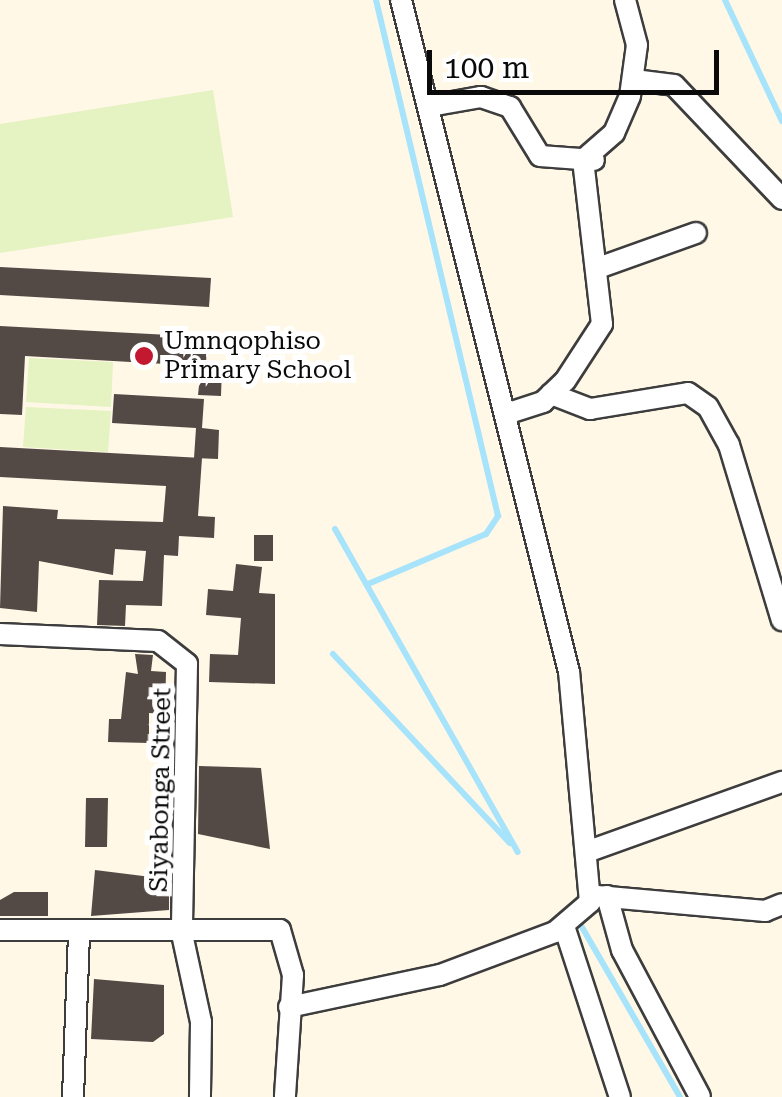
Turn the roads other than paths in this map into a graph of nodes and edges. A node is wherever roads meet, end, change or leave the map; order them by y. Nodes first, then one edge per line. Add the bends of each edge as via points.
1 (401, 0) edge
2 (625, 0) edge
3 (634, 80) junction
4 (430, 106) junction
5 (592, 159) junction
6 (782, 198) edge
7 (696, 233) dead end
8 (598, 268) junction
9 (551, 394) junction
10 (509, 412) junction
11 (782, 620) edge
12 (0, 634) edge
13 (782, 782) edge
14 (588, 851) junction
15 (598, 896) junction
16 (782, 904) edge
17 (564, 926) junction
18 (0, 930) edge
19 (79, 933) junction
20 (182, 934) junction
21 (289, 1007) junction
22 (73, 1097) edge
23 (200, 1097) edge
24 (285, 1097) edge
25 (620, 1097) edge
26 (700, 1097) edge

1 - 4 street
2 - 3 street
3 - 5 street via 614,133
3 - 6 street via 674,85
4 - 5 street via 481,97 510,107 540,156
4 - 10 street
5 - 8 street
7 - 8 street
8 - 9 street via 602,324
9 - 10 street
9 - 11 street via 590,409 688,393 708,407 729,445
10 - 14 street via 569,672
12 - 20 street, Siyabonga Street via 158,641 184,658
13 - 14 street
14 - 15 street
15 - 16 street via 765,912
15 - 17 street
15 - 26 street
17 - 21 street via 440,976
17 - 25 street
18 - 19 street
19 - 20 street
19 - 22 street
20 - 21 street via 280,930 293,975
20 - 23 street via 201,1022
21 - 24 street

